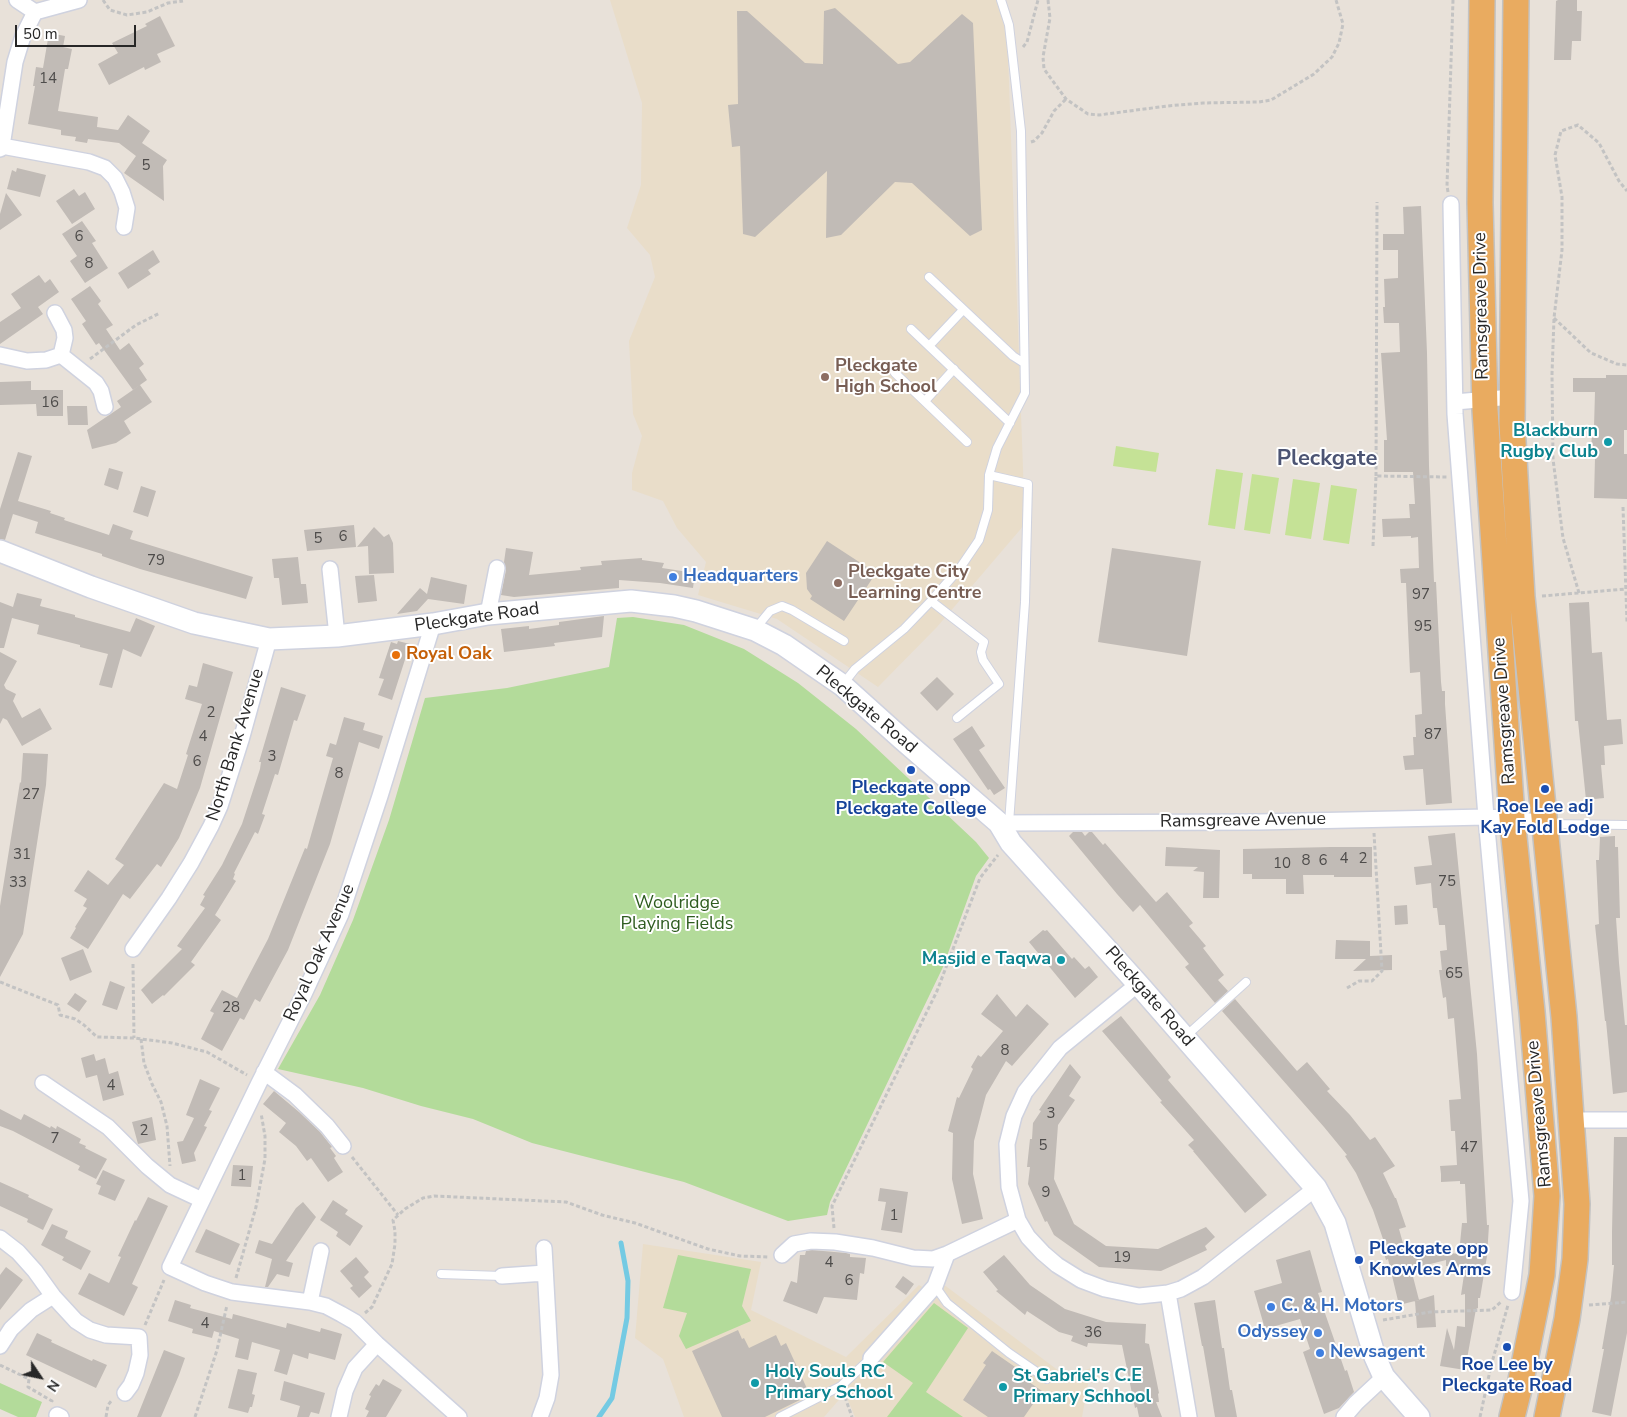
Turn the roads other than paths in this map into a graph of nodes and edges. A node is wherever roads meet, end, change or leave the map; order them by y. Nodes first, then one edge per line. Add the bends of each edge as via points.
1 (17, 0) edge
2 (79, 0) edge
3 (1001, 0) edge
4 (1482, 0) edge
5 (1516, 0) edge
6 (34, 12) junction
7 (1, 148) edge
8 (1451, 204) road end
9 (124, 227) dead end
10 (929, 277) dead end
11 (963, 310) junction
12 (55, 313) dead end
13 (911, 329) dead end
14 (929, 346) junction
15 (61, 354) junction
16 (0, 355) edge
17 (1024, 363) junction
18 (954, 369) junction
19 (895, 373) dead end
20 (1512, 397) junction
21 (1485, 400) junction
22 (924, 402) junction
23 (1455, 402) junction
24 (105, 407) dead end
25 (1010, 424) junction
26 (967, 442) dead end
27 (989, 475) junction
28 (0, 551) edge
29 (497, 568) dead end
30 (330, 569) dead end
31 (931, 601) junction
32 (488, 614) junction
33 (432, 624) junction
34 (754, 630) junction
35 (337, 636) junction
36 (268, 639) junction
37 (844, 641) dead end
38 (842, 685) junction
39 (957, 718) dead end
40 (1486, 817) junction
41 (1512, 818) junction
42 (1545, 824) junction
43 (1627, 825) edge
44 (1006, 830) junction
45 (133, 948) road end
46 (1246, 982) dead end
47 (1138, 984) junction
48 (1184, 1037) junction
49 (261, 1077) junction
50 (43, 1084) dead end
51 (1572, 1120) junction
52 (1627, 1120) edge
53 (343, 1146) road end
54 (1316, 1188) junction
55 (1547, 1196) junction
56 (202, 1200) junction
57 (1521, 1201) junction
58 (1018, 1220) junction
59 (0, 1238) edge
60 (544, 1248) dead end
61 (321, 1251) dead end
62 (947, 1254) junction
63 (782, 1255) road end
64 (545, 1273) junction
65 (441, 1274) dead end
66 (502, 1276) joint
67 (935, 1286) junction
68 (1512, 1292) road end
69 (1168, 1293) junction
70 (53, 1296) junction
71 (310, 1302) junction
72 (376, 1344) junction
73 (0, 1346) edge
74 (871, 1358) joint
75 (1384, 1377) junction
76 (1047, 1380) dead end
77 (125, 1393) dead end
78 (1189, 1416) edge
79 (339, 1417) edge
80 (459, 1417) edge
81 (540, 1417) edge
82 (780, 1417) edge
83 (1344, 1417) edge
84 (1419, 1417) edge
85 (1512, 1417) edge
86 (1547, 1417) edge

1 - 6 street
2 - 6 street
3 - 17 lane via 1009,26 1021,144
4 - 21 highway, Ramsgreave Drive via 1480,203
5 - 20 highway, Ramsgreave Drive via 1517,207
6 - 7 street via 15,62
7 - 9 street via 89,162 104,168 115,178 122,192 127,208
8 - 23 street
10 - 11 lane
11 - 14 lane
11 - 17 lane
12 - 15 street via 64,330
13 - 14 lane
14 - 18 lane
15 - 16 street via 28,362
15 - 24 street via 96,383
17 - 25 lane via 1025,394
18 - 22 lane
18 - 25 lane
19 - 22 lane
20 - 21 street
20 - 42 highway, Ramsgreave Drive via 1522,597
21 - 23 street
21 - 41 highway, Ramsgreave Drive
22 - 26 lane
23 - 40 street
25 - 27 lane via 997,448
27 - 31 lane via 988,510 979,540
27 - 44 lane via 1028,484 1025,602
28 - 36 main road, Pleckgate Road via 194,623
29 - 32 street
30 - 35 street
31 - 38 lane via 904,629 855,669
31 - 39 lane via 984,642 983,660 999,684
32 - 33 main road, Pleckgate Road
32 - 34 main road, Pleckgate Road via 631,601 696,611
33 - 35 main road, Pleckgate Road
33 - 49 street, Royal Oak Avenue via 341,914
34 - 37 lane via 770,611 782,606
34 - 38 main road, Pleckgate Road via 784,645
35 - 36 main road, Pleckgate Road
36 - 45 street, North Bank Avenue via 220,806 191,863
38 - 44 main road, Pleckgate Road
40 - 41 street, Ramsgreave Avenue
40 - 44 street, Ramsgreave Avenue
40 - 57 street
41 - 42 street, Ramsgreave Avenue
41 - 55 highway, Ramsgreave Drive
42 - 43 lane
42 - 51 highway, Ramsgreave Drive
44 - 47 main road, Pleckgate Road
46 - 48 lane
47 - 48 main road, Pleckgate Road
47 - 58 street via 1060,1048 1025,1092 1014,1116 1007,1144 1009,1187
48 - 54 main road, Pleckgate Road
49 - 53 street via 294,1095
49 - 56 street, Royal Oak Avenue
50 - 56 street via 108,1127 170,1185
51 - 52 street
51 - 86 highway, Ramsgreave Drive via 1577,1204 1575,1259 1567,1319
54 - 69 street via 1203,1277
54 - 75 main road, Pleckgate Road via 1335,1223 1375,1357
55 - 57 street
55 - 85 highway, Ramsgreave Drive via 1542,1275
56 - 71 street, Royal Oak Avenue via 170,1267 232,1292
57 - 68 street
58 - 62 street
58 - 69 street via 1043,1253 1081,1280 1139,1296
59 - 70 street via 18,1252
60 - 64 street
61 - 71 street
62 - 63 street via 933,1259 913,1258 835,1242 802,1241
62 - 67 street
64 - 66 street
64 - 81 street via 551,1375
65 - 66 lane
67 - 74 street
67 - 76 lane via 947,1303
69 - 78 street
70 - 73 street via 30,1310
70 - 77 street via 76,1321 90,1330 106,1335 140,1337 136,1373
71 - 72 street via 326,1306 355,1322
72 - 79 street via 355,1368
72 - 80 street
74 - 82 lane via 841,1386
75 - 83 street
75 - 84 main road, Pleckgate Road

